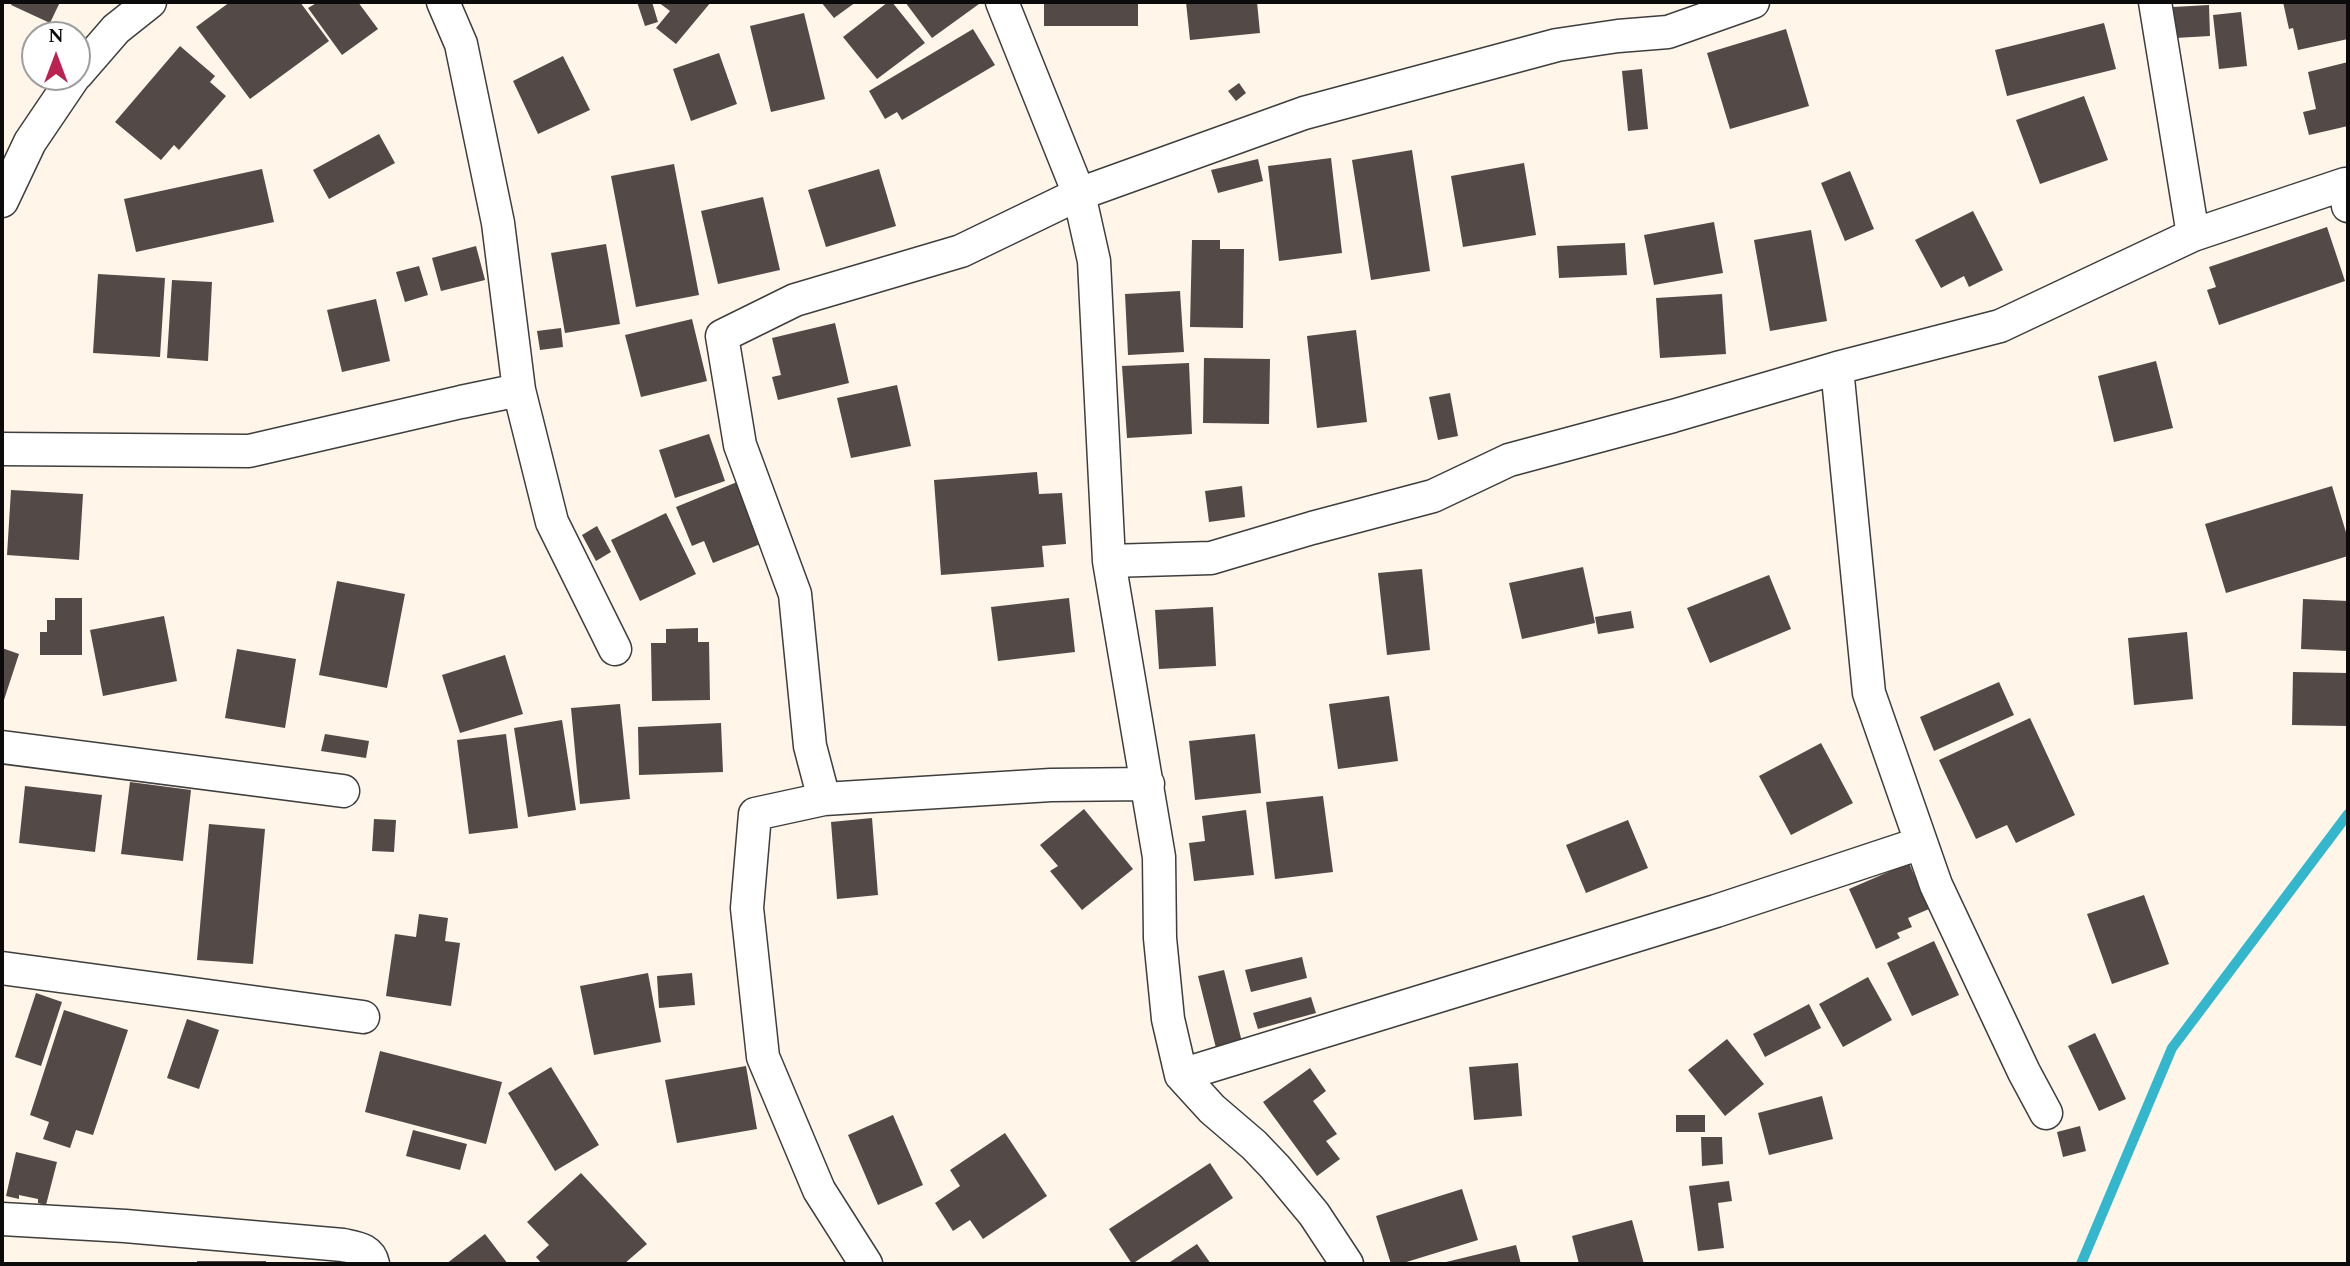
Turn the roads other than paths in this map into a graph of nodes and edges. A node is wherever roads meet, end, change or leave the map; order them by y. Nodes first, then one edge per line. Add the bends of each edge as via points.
1 (150, 2) edge
2 (443, 2) edge
3 (1002, 2) edge
4 (1753, 2) edge
5 (2155, 2) edge
6 (91, 58) edge
7 (65, 91) edge
8 (1079, 194) junction
9 (2, 201) edge
10 (2348, 206) edge
11 (2193, 235) junction
12 (1837, 368) junction
13 (519, 390) junction
14 (2, 449) edge
15 (1109, 561) junction
16 (615, 649) dead end
17 (2, 747) edge
18 (1148, 784) junction
19 (344, 791) dead end
20 (824, 799) junction
21 (1921, 843) junction
22 (2, 968) edge
23 (363, 1017) dead end
24 (1181, 1075) junction
25 (2046, 1113) dead end
26 (2, 1219) edge
27 (373, 1264) edge
28 (866, 1264) edge
29 (1347, 1264) edge

1 - 6 street via 116,29
2 - 13 street via 461,44 498,223
3 - 8 street
4 - 8 street via 1668,32 1557,45 1304,113
5 - 11 street
7 - 9 street via 30,142
8 - 15 street via 1094,261
8 - 20 street via 961,251 795,300 722,336 740,445 795,594 810,746
10 - 11 street via 2345,184
11 - 12 street via 2000,326
12 - 15 street via 1509,460 1433,496 1212,558
12 - 21 street via 1869,693
13 - 14 street via 249,451
13 - 16 street via 552,522
15 - 18 street
17 - 19 street
18 - 20 street
18 - 24 street via 1159,857 1160,939 1168,1019
20 - 28 street via 755,814 747,908 763,1057 819,1190
21 - 24 street via 1716,911
21 - 25 street via 1936,885
22 - 23 street
24 - 29 street via 1275,1167
26 - 27 street via 344,1245 363,1249

